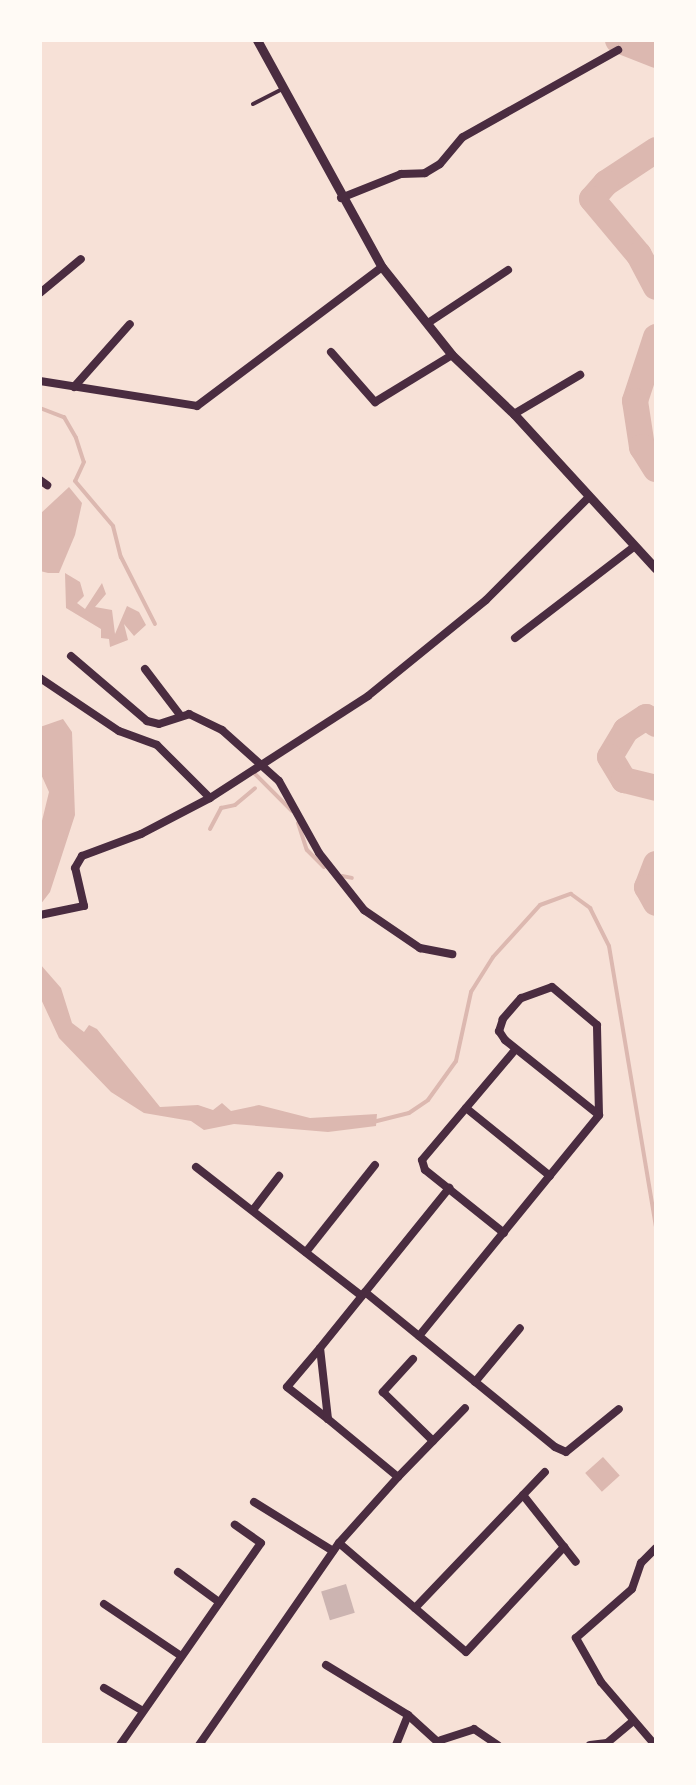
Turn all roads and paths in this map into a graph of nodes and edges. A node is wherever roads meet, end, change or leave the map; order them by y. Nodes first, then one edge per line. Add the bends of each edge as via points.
1 (257, 40) edge
2 (618, 50) dead end
3 (285, 88) junction
4 (253, 104) dead end
5 (340, 198) junction
6 (81, 259) dead end
7 (382, 267) junction
8 (508, 270) dead end
9 (40, 293) edge
10 (428, 323) junction
11 (130, 324) dead end
12 (331, 352) dead end
13 (452, 355) junction
14 (580, 375) dead end
15 (40, 381) edge
16 (74, 387) junction
17 (514, 414) junction
18 (587, 499) junction
19 (635, 546) junction
20 (656, 569) edge
21 (515, 638) dead end
22 (71, 656) dead end
23 (145, 669) dead end
24 (40, 678) edge
25 (180, 715) junction
26 (262, 765) junction
27 (210, 798) junction
28 (41, 914) edge
29 (452, 954) dead end
30 (515, 1050) junction
31 (466, 1108) junction
32 (599, 1115) junction
33 (375, 1165) dead end
34 (196, 1167) dead end
35 (279, 1176) dead end
36 (550, 1176) junction
37 (449, 1188) junction
38 (253, 1210) junction
39 (504, 1233) junction
40 (306, 1252) junction
41 (364, 1294) junction
42 (520, 1328) dead end
43 (419, 1336) junction
44 (320, 1348) junction
45 (413, 1359) dead end
46 (475, 1382) junction
47 (465, 1408) dead end
48 (619, 1409) dead end
49 (328, 1419) junction
50 (433, 1441) junction
51 (545, 1472) dead end
52 (398, 1477) junction
53 (523, 1495) junction
54 (254, 1502) dead end
55 (235, 1525) dead end
56 (336, 1547) junction
57 (564, 1547) junction
58 (656, 1548) edge
59 (576, 1562) dead end
60 (178, 1572) dead end
61 (219, 1602) junction
62 (104, 1604) dead end
63 (415, 1608) junction
64 (181, 1656) junction
65 (326, 1665) dead end
66 (104, 1688) dead end
67 (143, 1711) junction
68 (408, 1715) junction
69 (633, 1721) junction
70 (441, 1742) edge
71 (120, 1745) edge
72 (199, 1745) edge
73 (396, 1745) edge
74 (498, 1745) edge
75 (590, 1745) edge
76 (655, 1745) edge

1 - 3 street
2 - 5 street via 463,137 425,173 401,174
3 - 4 lane
3 - 5 street
5 - 7 street
6 - 9 street
7 - 10 street
7 - 16 street via 197,406
8 - 10 street
10 - 13 street
11 - 16 street
12 - 13 street via 375,402
13 - 17 street
14 - 17 street
15 - 16 street
17 - 18 street
18 - 19 street
18 - 26 street via 549,542 444,635 361,702
19 - 20 street
19 - 21 street
22 - 25 street via 147,721 159,724
23 - 25 street
24 - 27 street via 119,731 157,745
25 - 26 street via 208,720
26 - 27 street
26 - 29 street via 279,781 319,853 359,906 420,948
27 - 28 street via 141,834 82,856 75,868 84,906
30 - 31 street
30 - 32 street
30 - 32 street via 499,1031 503,1019 521,998 552,987 597,1025
31 - 36 street
31 - 37 street via 422,1160 425,1170
32 - 36 street
33 - 40 street
34 - 38 street
35 - 38 street
36 - 39 street
37 - 39 street
37 - 41 street
38 - 40 street
39 - 43 street
40 - 41 street
41 - 43 street
41 - 44 street
42 - 46 street
43 - 46 street
44 - 49 street
44 - 49 street via 287,1387
45 - 50 street via 383,1392
46 - 48 street via 566,1452
47 - 50 street
49 - 52 street
50 - 52 street
51 - 53 street
52 - 56 street
53 - 57 street
53 - 63 street
54 - 56 street
55 - 61 street via 261,1543
56 - 63 street
56 - 72 street
57 - 59 street
57 - 63 street via 471,1652
58 - 69 street via 641,1563 632,1589 576,1638 601,1682
60 - 61 street
61 - 64 street
62 - 64 street
64 - 67 street
65 - 68 street
66 - 67 street
67 - 71 street
68 - 70 street
68 - 73 street
69 - 75 street via 607,1743
69 - 76 street
70 - 74 street via 474,1729

